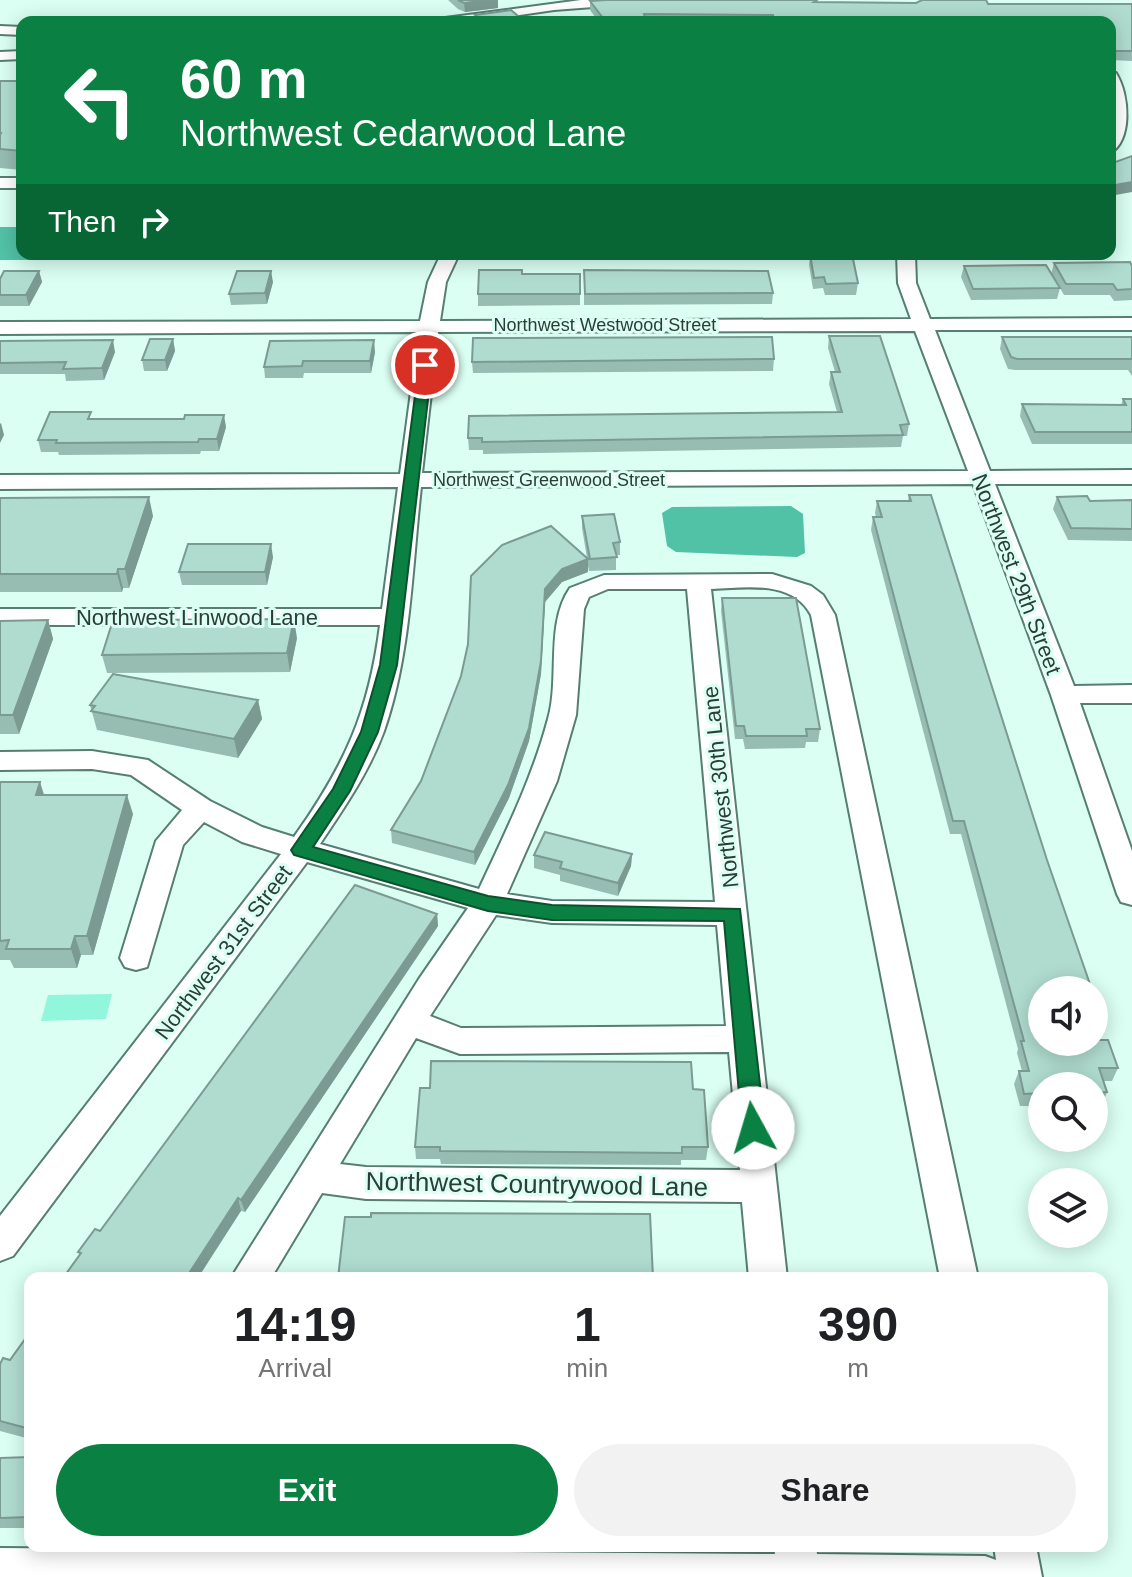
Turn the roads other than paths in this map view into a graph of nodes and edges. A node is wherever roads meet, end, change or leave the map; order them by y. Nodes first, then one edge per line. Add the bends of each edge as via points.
1 (633, 0) edge
2 (535, 4) edge
3 (475, 16) edge
4 (552, 16) edge
5 (1116, 76) edge
6 (1116, 146) edge
7 (447, 260) edge
8 (906, 260) edge
9 (922, 324) junction
10 (1132, 324) edge
11 (429, 326) junction
12 (0, 328) edge
13 (1132, 477) edge
14 (981, 478) junction
15 (410, 480) junction
16 (0, 482) edge
17 (698, 582) junction
18 (0, 617) edge
19 (394, 617) junction
20 (1132, 694) edge
21 (1064, 695) junction
22 (0, 761) edge
23 (200, 808) junction
24 (300, 850) junction
25 (1132, 894) edge
26 (488, 903) junction
27 (733, 914) junction
28 (136, 958) dead end
29 (409, 1022) junction
30 (744, 1039) junction
31 (315, 1177) junction
32 (760, 1186) junction
33 (0, 1244) edge
34 (254, 1272) edge
35 (767, 1272) edge
36 (958, 1272) edge
37 (1016, 1552) edge
38 (796, 1560) edge
39 (106, 1565) edge
40 (0, 1569) edge
41 (985, 1577) edge
42 (1021, 1577) edge

1 - 2 street
2 - 3 street
2 - 4 street
5 - 6 street via 1131,112 1131,131
7 - 11 street, Northwest 31st Street
8 - 9 street, Northwest 29th Street via 907,283
9 - 10 street, Northwest Westwood Street
9 - 11 street, Northwest Westwood Street
9 - 14 street, Northwest 29th Street
11 - 12 street, Northwest Westwood Street
11 - 15 street, Northwest 31st Street
13 - 14 street, Northwest Greenwood Street
14 - 15 street, Northwest Greenwood Street
14 - 21 street, Northwest 29th Street
15 - 16 street, Northwest Greenwood Street
15 - 19 street, Northwest 31st Street
17 - 26 street via 604,582 579,593 572,609 563,715 543,781
17 - 27 street, Northwest 30th Lane
17 - 36 street via 798,586 816,599 823,615
18 - 19 street, Northwest Linwood Lane
19 - 24 street, Northwest 31st Street via 370,732 341,791
20 - 21 street
21 - 25 street, Northwest 29th Street
22 - 23 street via 92,760 138,767
23 - 24 street via 252,835
23 - 28 street via 170,841
24 - 26 street
24 - 33 street, Northwest 31st Street
26 - 27 street via 552,912
26 - 29 street
27 - 30 street, Northwest 30th Lane
29 - 30 street via 460,1041
29 - 31 street
30 - 32 street, Northwest 30th Lane
31 - 32 street, Northwest Countrywood Lane via 366,1183
31 - 34 street
32 - 35 street, Northwest 30th Lane
37 - 42 street
38 - 39 street
38 - 41 street
39 - 40 street

